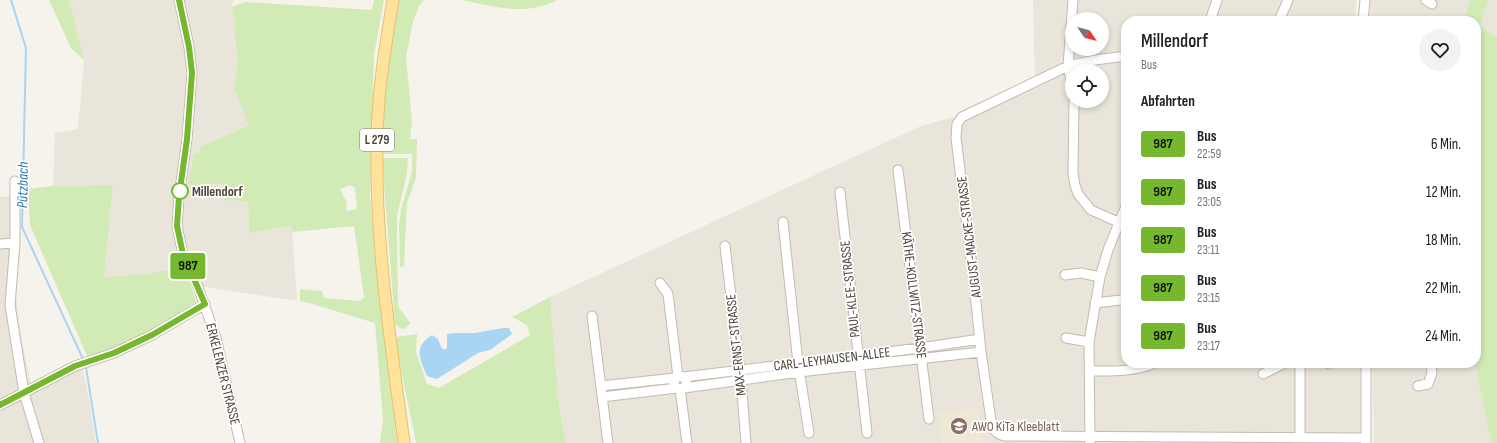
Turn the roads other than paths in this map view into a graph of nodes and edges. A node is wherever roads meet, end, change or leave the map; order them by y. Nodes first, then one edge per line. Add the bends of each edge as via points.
1 (179, 0) edge
2 (393, 0) edge
3 (1073, 0) edge
4 (1217, 0) edge
5 (1288, 0) edge
6 (1364, 0) edge
7 (1215, 16) edge
8 (1281, 16) edge
9 (1363, 16) edge
10 (1121, 57) edge
11 (1068, 64) edge
12 (1077, 64) edge
13 (1065, 67) edge
14 (1074, 108) edge
15 (898, 170) dead end
16 (15, 181) dead end
17 (840, 192) dead end
18 (1121, 216) edge
19 (783, 222) dead end
20 (1118, 222) junction
21 (15, 243) junction
22 (0, 244) edge
23 (725, 246) dead end
24 (1065, 275) dead end
25 (1100, 277) junction
26 (660, 283) dead end
27 (1121, 300) edge
28 (1095, 303) junction
29 (205, 304) junction
30 (592, 316) dead end
31 (1066, 338) dead end
32 (980, 339) junction
33 (1089, 342) junction
34 (920, 348) junction
35 (981, 352) junction
36 (858, 355) junction
37 (922, 359) junction
38 (859, 365) junction
39 (798, 367) junction
40 (1140, 368) edge
41 (1275, 368) edge
42 (1300, 368) edge
43 (1366, 368) edge
44 (1432, 368) edge
45 (1089, 371) junction
46 (1263, 374) dead end
47 (740, 375) junction
48 (679, 377) junction
49 (601, 386) junction
50 (1418, 386) dead end
51 (680, 388) junction
52 (24, 393) junction
53 (602, 397) junction
54 (0, 405) edge
55 (929, 419) dead end
56 (809, 433) dead end
57 (867, 433) dead end
58 (1300, 437) junction
59 (1090, 439) edge
60 (1130, 440) edge
61 (1203, 440) edge
62 (1273, 440) edge
63 (1366, 441) edge
64 (39, 443) edge
65 (240, 443) edge
66 (404, 443) edge
67 (608, 443) edge
68 (687, 443) edge
69 (746, 443) edge

1 - 29 street, ERKELENZER STRASSE via 192,73 177,226 183,254
2 - 66 main road, L 279 via 379,96 377,206 385,295
3 - 11 street
4 - 7 street
5 - 8 street
6 - 9 street
10 - 12 street, AUGUST-MACKE-STRASSE
13 - 32 street, AUGUST-MACKE-STRASSE via 962,117 957,124 956,138
14 - 20 street via 1073,173 1078,194 1091,210
15 - 34 street, KÄTHE-KOLLWITZ-STRASSE
16 - 21 street
17 - 36 street, PAUL-KLEE-STRASSE
18 - 20 street
19 - 39 street
20 - 25 street
21 - 22 street
21 - 52 street via 10,305
23 - 47 street, MAX-ERNST-STRASSE
24 - 25 street via 1082,273
25 - 28 street
26 - 48 street via 668,294
27 - 28 street
28 - 33 street
29 - 52 street via 147,338 84,363
29 - 65 street, ERKELENZER STRASSE via 216,338
30 - 49 street
31 - 33 street
32 - 34 street, CARL-LEYHAUSEN-ALLEE
32 - 35 street, AUGUST-MACKE-STRASSE
33 - 45 street
34 - 36 street, CARL-LEYHAUSEN-ALLEE
34 - 37 street, KÄTHE-KOLLWITZ-STRASSE
35 - 37 street, CARL-LEYHAUSEN-ALLEE
35 - 59 street, AUGUST-MACKE-STRASSE via 992,427 995,432 1005,436 1036,435
36 - 38 street, PAUL-KLEE-STRASSE
36 - 39 street, CARL-LEYHAUSEN-ALLEE
37 - 38 street, CARL-LEYHAUSEN-ALLEE
37 - 55 street, KÄTHE-KOLLWITZ-STRASSE
38 - 39 street, CARL-LEYHAUSEN-ALLEE
38 - 57 street, PAUL-KLEE-STRASSE
39 - 47 street, CARL-LEYHAUSEN-ALLEE
39 - 56 street
40 - 45 street via 1119,372
41 - 46 street
42 - 58 street
43 - 63 street
44 - 50 street via 1428,384
45 - 59 street
47 - 48 street, CARL-LEYHAUSEN-ALLEE
47 - 51 street, CARL-LEYHAUSEN-ALLEE
47 - 69 street, MAX-ERNST-STRASSE
48 - 49 street, CARL-LEYHAUSEN-ALLEE
48 - 51 street via 674,384
49 - 53 street
51 - 53 street, CARL-LEYHAUSEN-ALLEE
51 - 68 street
52 - 54 street
52 - 64 street
53 - 67 street
58 - 62 street
58 - 63 street
59 - 60 street
60 - 61 street
61 - 62 street

